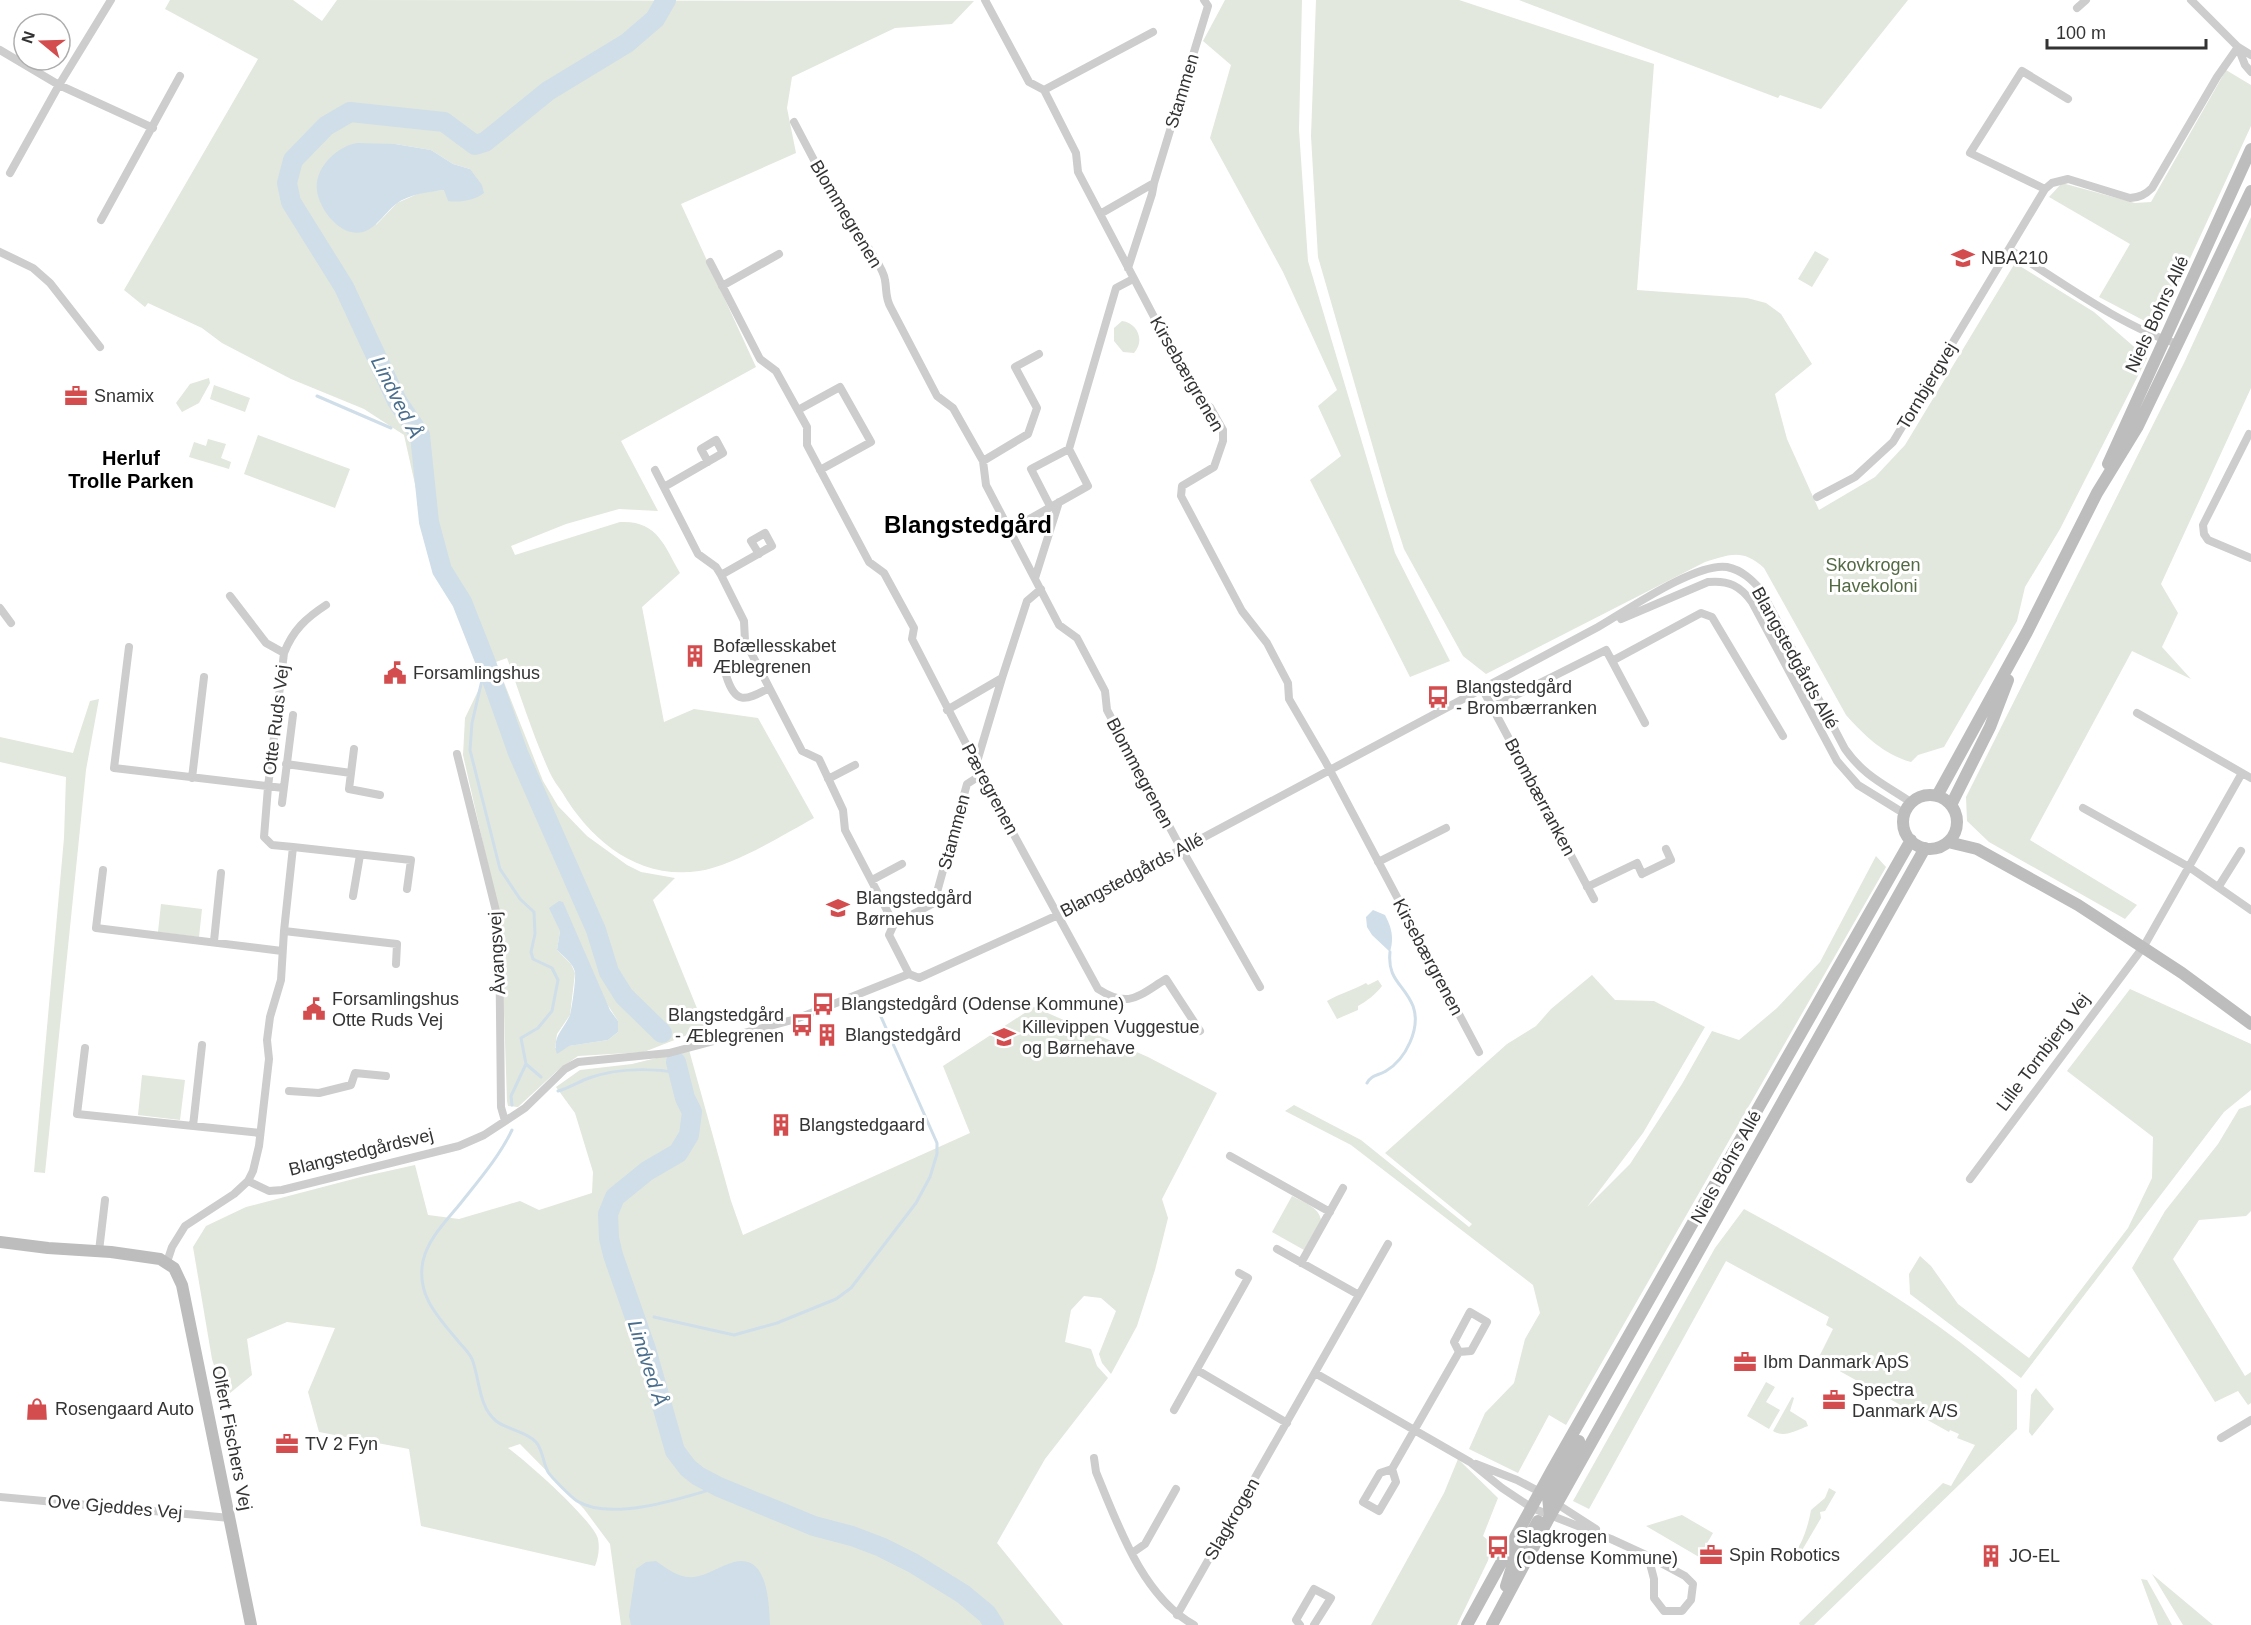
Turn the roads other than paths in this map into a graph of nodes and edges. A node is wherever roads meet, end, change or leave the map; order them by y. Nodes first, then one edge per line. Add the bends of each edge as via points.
1 (111, 0) edge
2 (985, 0) edge
3 (1204, 0) edge
4 (2085, 0) edge
5 (2191, 0) edge
6 (2077, 9) dead end
7 (1153, 32) dead end
8 (2238, 47) junction
9 (0, 50) edge
10 (2251, 55) edge
11 (2251, 72) edge
12 (180, 76) dead end
13 (59, 85) junction
14 (1044, 90) junction
15 (2068, 99) dead end
16 (794, 122) dead end
17 (153, 128) junction
18 (2251, 149) edge
19 (10, 173) dead end
20 (1154, 183) junction
21 (2045, 189) junction
22 (2251, 191) edge
23 (1100, 214) junction
24 (101, 220) dead end
25 (2010, 250) junction
26 (0, 252) edge
27 (779, 254) dead end
28 (710, 262) dead end
29 (1128, 268) junction
30 (1133, 279) junction
31 (722, 286) junction
32 (2172, 342) junction
33 (99, 347) dead end
34 (1039, 354) dead end
35 (798, 410) junction
36 (2249, 434) dead end
37 (1069, 449) junction
38 (983, 461) junction
39 (708, 462) dead end
40 (655, 470) dead end
41 (820, 470) junction
42 (664, 487) junction
43 (1817, 498) dead end
44 (1054, 504) junction
45 (1010, 530) junction
46 (759, 554) dead end
47 (2251, 558) edge
48 (721, 575) junction
49 (1035, 578) junction
50 (1041, 589) junction
51 (230, 596) dead end
52 (326, 605) dead end
53 (0, 608) edge
54 (11, 623) dead end
55 (1598, 627) junction
56 (2027, 632) junction
57 (129, 647) dead end
58 (284, 652) junction
59 (1612, 661) junction
60 (726, 675) dead end
61 (204, 677) dead end
62 (1002, 678) junction
63 (769, 688) junction
64 (1482, 688) junction
65 (1492, 707) junction
66 (947, 710) junction
67 (2138, 713) dead end
68 (292, 715) dead end
69 (1645, 723) dead end
70 (1783, 736) dead end
71 (354, 749) dead end
72 (457, 754) dead end
73 (286, 764) junction
74 (855, 765) dead end
75 (976, 765) junction
76 (1329, 770) junction
77 (351, 773) junction
78 (2242, 773) junction
79 (981, 775) junction
80 (192, 778) junction
81 (2251, 778) edge
82 (828, 779) junction
83 (268, 787) junction
84 (283, 788) junction
85 (380, 795) dead end
86 (1937, 796) junction
87 (282, 803) dead end
88 (1912, 803) junction
89 (1951, 805) junction
90 (2083, 808) dead end
91 (1905, 814) junction
92 (1446, 828) dead end
93 (1956, 828) junction
94 (1911, 840) junction
95 (1948, 842) junction
96 (293, 847) junction
97 (1182, 848) junction
98 (1925, 848) junction
99 (1666, 849) dead end
100 (1977, 849) junction
101 (2241, 851) dead end
102 (360, 855) junction
103 (1378, 862) junction
104 (902, 864) dead end
105 (2189, 867) junction
106 (103, 870) dead end
107 (221, 873) dead end
108 (872, 880) junction
109 (2219, 886) junction
110 (1587, 887) junction
111 (407, 889) dead end
112 (353, 896) dead end
113 (1594, 899) dead end
114 (2251, 910) edge
115 (1058, 915) junction
116 (894, 924) junction
117 (284, 931) junction
118 (214, 941) junction
119 (2144, 946) junction
120 (282, 951) junction
121 (396, 964) dead end
122 (909, 975) junction
123 (1260, 987) dead end
124 (2251, 1024) edge
125 (1200, 1031) dead end
126 (202, 1045) dead end
127 (85, 1048) dead end
128 (1479, 1052) dead end
129 (642, 1056) joint
130 (386, 1076) dead end
131 (289, 1091) dead end
132 (505, 1121) junction
133 (193, 1126) junction
134 (261, 1133) junction
135 (1230, 1155) dead end
136 (1970, 1179) dead end
137 (248, 1181) junction
138 (1343, 1188) dead end
139 (105, 1200) dead end
140 (1330, 1212) junction
141 (0, 1242) edge
142 (1388, 1244) dead end
143 (1277, 1250) dead end
144 (99, 1251) junction
145 (167, 1262) junction
146 (1301, 1263) junction
147 (1239, 1273) dead end
148 (1359, 1295) junction
149 (1459, 1352) junction
150 (1197, 1370) junction
151 (1315, 1372) junction
152 (1174, 1410) dead end
153 (2251, 1420) edge
154 (1287, 1423) junction
155 (1415, 1429) junction
156 (2222, 1438) dead end
157 (1094, 1458) dead end
158 (1470, 1462) junction
159 (1392, 1469) junction
160 (1176, 1489) dead end
161 (0, 1497) edge
162 (1549, 1497) junction
163 (1541, 1512) junction
164 (230, 1518) junction
165 (1611, 1539) junction
166 (1132, 1553) junction
167 (1648, 1556) junction
168 (1178, 1616) junction
169 (1493, 1623) edge
170 (251, 1625) edge
171 (1194, 1625) edge
172 (1300, 1625) edge
173 (1314, 1625) edge
174 (1467, 1625) edge

1 - 13 street
2 - 14 street, Kirsebærgrenen via 1029,82
3 - 20 street, Stammen via 1208,6
4 - 6 street
5 - 8 street
7 - 14 street
8 - 10 street
8 - 11 street
8 - 21 street via 2145,194 2130,198 2068,179
9 - 13 street
12 - 17 street
13 - 17 street
13 - 19 street
14 - 23 street, Kirsebærgrenen via 1077,153 1078,172
15 - 21 street via 2022,71 1970,153
16 - 38 street, Blommegrenen via 845,219 858,231 885,279 886,300 937,396 953,408
17 - 24 street
18 - 32 street, Niels Bohrs Allé
20 - 23 street
20 - 29 street, Stammen
21 - 25 street, Tornbjergvej
22 - 32 street, Niels Bohrs Allé
23 - 29 street, Kirsebærgrenen
25 - 32 street via 2118,316
25 - 43 street, Tornbjergvej via 1893,442 1855,477
26 - 33 street via 33,268 50,283
27 - 31 street
28 - 31 street, Pæregrenen
29 - 30 street, Kirsebærgrenen
30 - 37 street via 1116,288
30 - 76 street, Kirsebærgrenen via 1196,395 1210,407 1223,430 1214,467 1182,486 1181,496 1242,611 1263,636 1288,683 1289,699
31 - 35 street, Pæregrenen via 760,359 776,371
32 - 56 street, Niels Bohrs Allé via 2138,426 2097,493
34 - 38 street via 1015,367 1037,408 1028,434
35 - 41 street, Pæregrenen via 807,427 807,445
35 - 41 street via 840,387 871,442
36 - 47 street via 2203,525 2208,540
37 - 44 street via 1089,486
37 - 44 street via 1031,470
38 - 45 street, Blommegrenen via 986,485
39 - 42 street
40 - 42 street
41 - 66 street, Pæregrenen via 869,562 884,573 914,628 912,639
42 - 48 street via 698,554
44 - 45 street
44 - 49 street
45 - 49 street, Blommegrenen
46 - 48 street
48 - 63 street via 744,621 745,641
49 - 50 street, Blommegrenen
50 - 62 street via 1027,601
50 - 97 street, Blommegrenen via 1059,625 1077,638 1105,691 1107,710
51 - 58 street, Otte Ruds Vej via 266,643
52 - 58 street, Otte Ruds Vej via 298,626
53 - 54 street
55 - 64 street, Blangstedgårds Allé
55 - 88 street, Blangstedgårds Allé via 1701,570 1728,567 1738,571 1761,590 1856,765
55 - 91 street, Blangstedgårds Allé via 1708,582 1732,584 1752,602 1837,761 1858,785
56 - 86 street, Niels Bohrs Allé
56 - 89 street, Niels Bohrs Allé via 1990,727
57 - 80 street, Otte Ruds Vej via 114,768
58 - 83 street, Otte Ruds Vej
59 - 65 street via 1606,650
59 - 69 street
59 - 70 street via 1701,613 1713,617
60 - 63 street via 732,692 742,698 750,699
61 - 80 street
62 - 66 street
62 - 75 street
63 - 82 street via 802,751 819,759
64 - 65 street, Brombærranken
64 - 76 street, Blangstedgårds Allé
65 - 110 street, Brombærranken
66 - 75 street, Pæregrenen
67 - 78 street
68 - 73 street, Otte Ruds Vej
71 - 77 street
72 - 132 street, Åvangsvej via 499,923 501,1107
73 - 77 street, Otte Ruds Vej
73 - 84 street, Otte Ruds Vej
74 - 82 street
75 - 79 street, Pæregrenen
76 - 97 street, Blangstedgårds Allé
76 - 103 street, Kirsebærgrenen
77 - 85 street via 349,789
78 - 81 street
78 - 105 street, Lille Tornbjerg Vej
79 - 115 street, Pæregrenen
79 - 116 street, Stammen via 967,784 934,903
80 - 83 street, Otte Ruds Vej
82 - 108 street via 843,810 845,830
83 - 84 street, Otte Ruds Vej
83 - 96 street, Otte Ruds Vej via 264,837 272,845
84 - 87 street, Otte Ruds Vej
86 - 88 street via 1923,796
86 - 89 street
88 - 91 street
89 - 93 street
90 - 105 street
91 - 94 street via 1904,828
92 - 103 street
93 - 95 street
93 - 100 street
94 - 98 street
94 - 162 street, Niels Bohrs Allé via 1601,1385
95 - 98 street via 1937,848
95 - 100 street
96 - 102 street, Otte Ruds Vej
96 - 117 street
97 - 115 street, Blangstedgårds Allé
97 - 123 street, Blommegrenen
98 - 162 street, Niels Bohrs Allé
99 - 110 street via 1671,860 1642,874 1637,863
100 - 119 street
101 - 109 street
102 - 111 street, Otte Ruds Vej via 411,860
102 - 112 street
103 - 128 street, Kirsebærgrenen
104 - 108 street
105 - 109 street
105 - 119 street, Lille Tornbjerg Vej
106 - 118 street via 96,928
107 - 118 street
108 - 116 street
109 - 114 street
110 - 113 street, Brombærranken
115 - 122 street, Blangstedgårds Allé via 919,978
115 - 125 street, Pæregrenen via 1098,989 1123,1001 1166,979
116 - 122 street via 889,935
117 - 120 street
117 - 121 street via 397,944
118 - 120 street
119 - 124 street
119 - 136 street, Lille Tornbjerg Vej
120 - 134 street via 281,980 267,1040 269,1059
122 - 129 street, Blangstedgårds Allé via 796,1019 669,1053
126 - 133 street
127 - 133 street via 77,1114
129 - 132 street, Blangstedgårdsvej via 578,1062
130 - 131 street via 355,1073 351,1085 319,1094
132 - 137 street, Blangstedgårdsvej via 459,1146 282,1190 269,1191
133 - 134 street
134 - 137 street
135 - 140 street
137 - 145 street via 185,1227
138 - 140 street
139 - 144 street
140 - 146 street
141 - 144 street
142 - 148 street, Slagkrogen
143 - 146 street
144 - 145 street
145 - 164 street, Olfert Fischers Vej via 183,1285
146 - 148 street
147 - 150 street via 1248,1278
148 - 151 street, Slagkrogen
149 - 149 street via 1471,1351 1487,1322 1470,1312 1454,1342
149 - 155 street
150 - 152 street
150 - 154 street
151 - 154 street, Slagkrogen
151 - 155 street
153 - 156 street
154 - 168 street, Slagkrogen
155 - 158 street
155 - 159 street
157 - 166 street via 1096,1472
158 - 162 street
158 - 163 street
159 - 159 street via 1396,1482 1379,1511 1363,1502 1380,1473
160 - 166 street via 1145,1544
161 - 164 street, Ove Gjeddes Vej
162 - 163 street, Niels Bohrs Allé
162 - 163 street, Niels Bohrs Allé
162 - 165 street
163 - 165 street
163 - 169 street, Niels Bohrs Allé
163 - 174 street, Niels Bohrs Allé
164 - 170 street, Olfert Fischers Vej
165 - 167 street
166 - 168 street via 1162,1600
167 - 167 street via 1693,1584 1690,1600 1682,1611 1664,1611 1654,1598
168 - 171 street
172 - 173 street via 1296,1620 1314,1589 1331,1598

